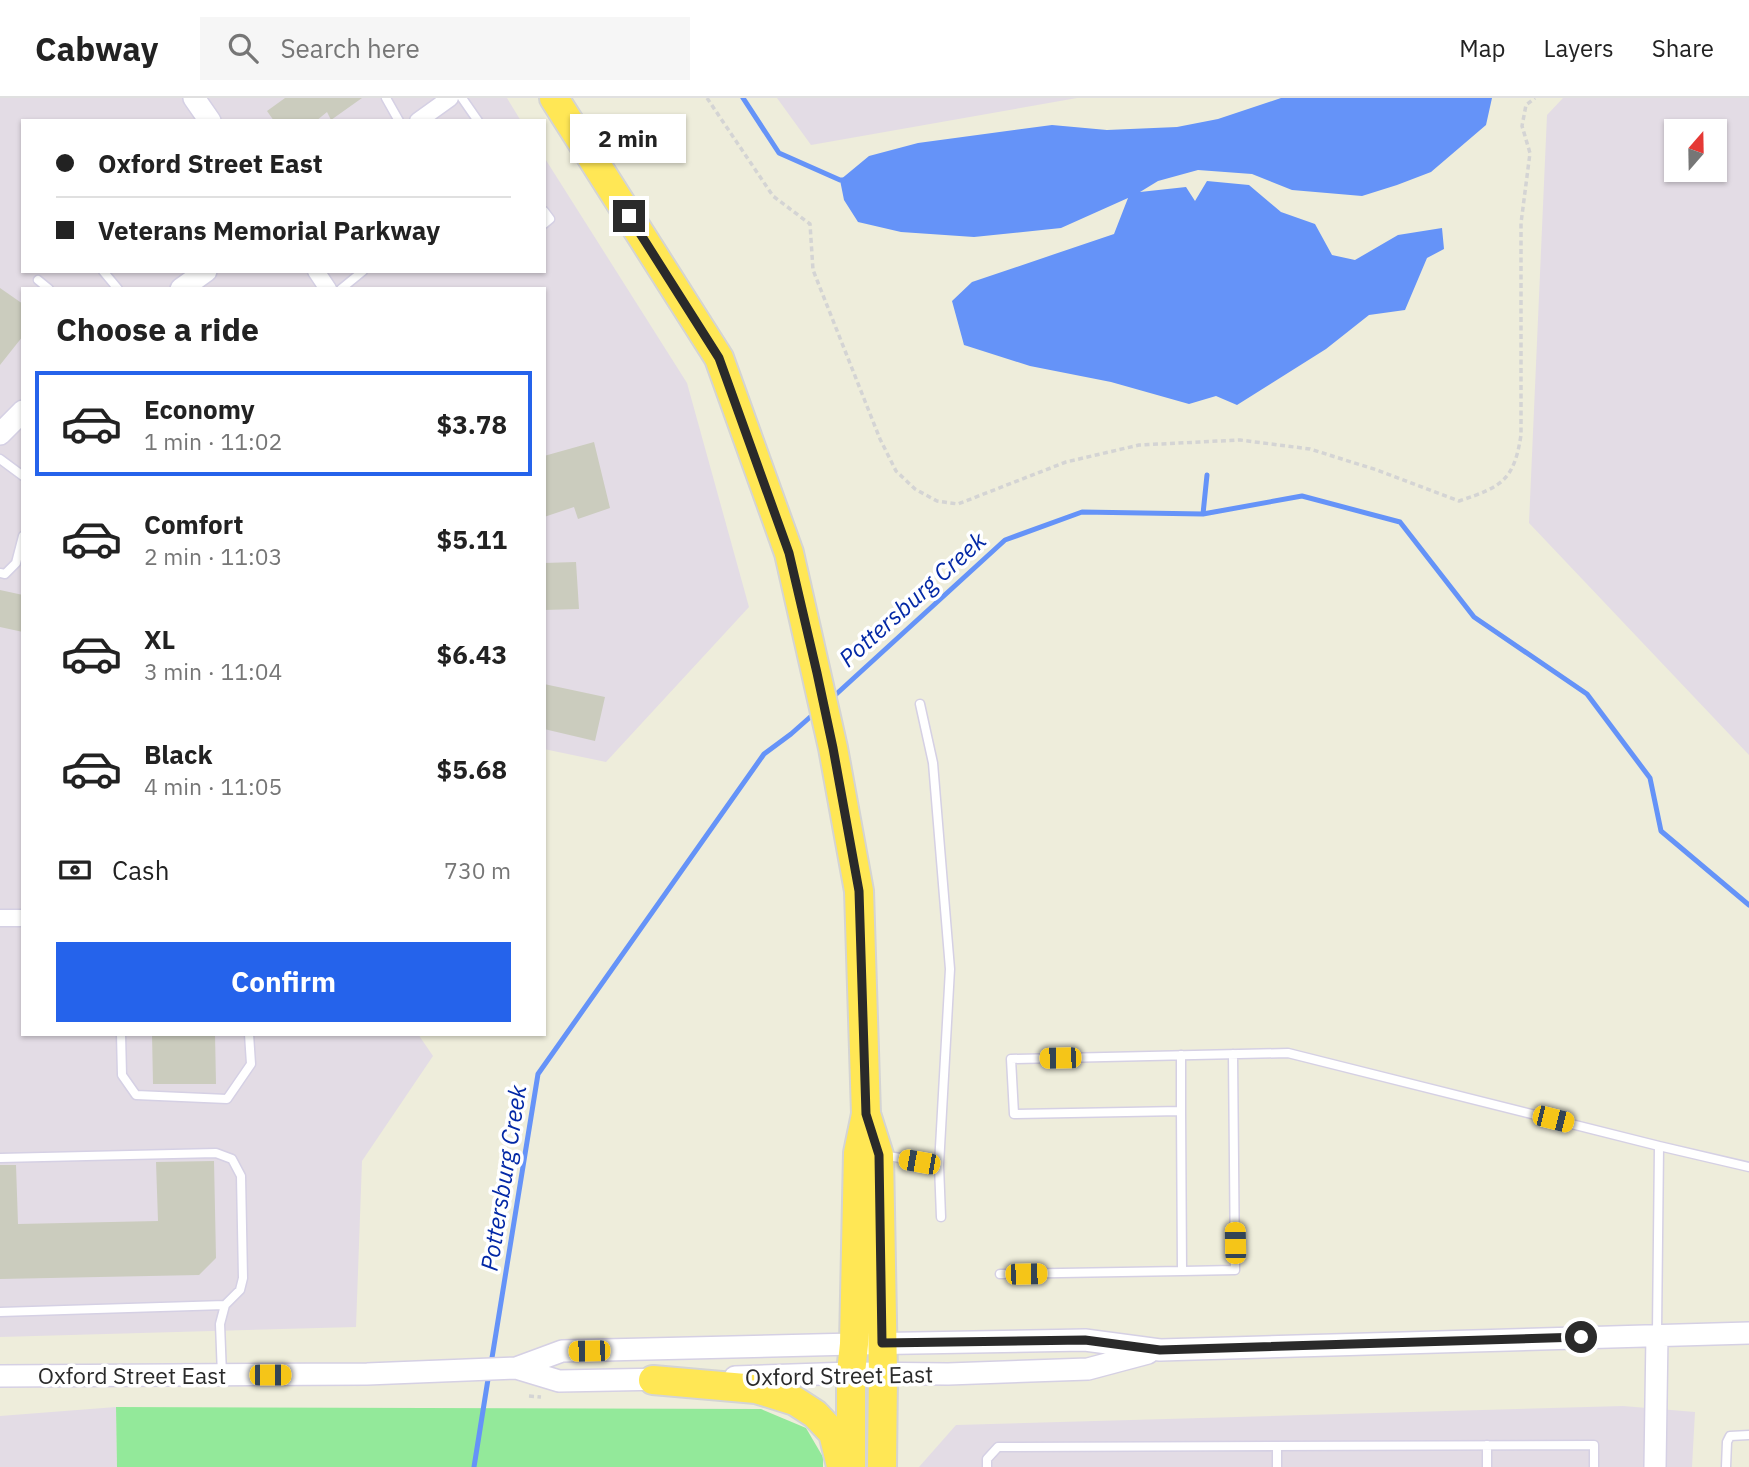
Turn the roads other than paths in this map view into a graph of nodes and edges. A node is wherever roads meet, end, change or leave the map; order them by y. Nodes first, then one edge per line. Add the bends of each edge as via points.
1 (194, 98) edge
2 (386, 98) edge
3 (450, 98) edge
4 (462, 98) edge
5 (554, 98) edge
6 (209, 119) edge
7 (398, 119) edge
8 (421, 119) edge
9 (477, 119) edge
10 (105, 273) edge
11 (203, 273) edge
12 (361, 273) edge
13 (38, 281) dead end
14 (46, 287) edge
15 (116, 287) edge
16 (184, 287) edge
17 (343, 287) edge
18 (21, 413) edge
19 (0, 434) edge
20 (0, 459) edge
21 (21, 474) edge
22 (21, 544) edge
23 (0, 573) edge
24 (920, 704) dead end
25 (0, 918) edge
26 (21, 918) edge
27 (121, 1036) edge
28 (249, 1036) edge
29 (1233, 1054) junction
30 (1181, 1055) junction
31 (1181, 1111) junction
32 (866, 1114) junction
33 (1659, 1146) junction
34 (879, 1155) junction
35 (0, 1158) edge
36 (939, 1165) junction
37 (1749, 1167) edge
38 (941, 1217) dead end
39 (1182, 1271) junction
40 (1000, 1274) dead end
41 (225, 1305) junction
42 (0, 1312) edge
43 (1749, 1333) edge
44 (1657, 1335) junction
45 (882, 1343) junction
46 (854, 1344) junction
47 (1160, 1350) junction
48 (516, 1367) junction
49 (851, 1373) junction
50 (883, 1374) junction
51 (222, 1375) junction
52 (0, 1376) edge
53 (653, 1380) junction
54 (1749, 1435) edge
55 (1277, 1446) junction
56 (1487, 1446) junction
57 (841, 1467) edge
58 (851, 1467) edge
59 (882, 1467) edge
60 (987, 1467) edge
61 (1277, 1467) edge
62 (1487, 1467) edge
63 (1594, 1467) edge
64 (1655, 1467) edge
65 (1726, 1467) edge

1 - 6 main road
2 - 7 lane
3 - 8 street
4 - 9 lane
5 - 32 highway via 719,358 789,553 833,748 859,891
10 - 15 lane
11 - 16 main road
12 - 17 lane
13 - 14 lane
18 - 19 main road
20 - 21 lane
22 - 23 lane via 16,563
24 - 36 lane via 933,763 950,969
25 - 26 street
27 - 28 lane via 122,1075 136,1095 227,1099 251,1064
29 - 30 lane
29 - 33 lane via 1288,1053
29 - 39 lane via 1236,1270
30 - 31 lane
30 - 31 lane via 1011,1059 1014,1114
31 - 39 lane
32 - 34 highway
32 - 46 highway via 858,1153
33 - 37 lane
33 - 44 lane
34 - 36 lane
34 - 45 highway
35 - 41 lane via 216,1153 232,1159 242,1176 243,1278 240,1290
36 - 38 lane
39 - 40 lane
41 - 42 lane
41 - 51 lane via 220,1324
43 - 44 main road, Oxford Street East
44 - 47 main road, Oxford Street East
44 - 64 main road
45 - 46 main road, Oxford Street East
45 - 47 main road, Oxford Street East via 1085,1340
45 - 50 highway
46 - 48 main road, Oxford Street East via 562,1351
46 - 49 highway
47 - 50 main road, Oxford Street East via 1088,1369
48 - 51 main road, Oxford Street East
48 - 53 main road, Oxford Street East via 559,1381
49 - 50 main road, Oxford Street East
49 - 53 main road, Oxford Street East
49 - 58 highway
50 - 59 highway
51 - 52 main road, Oxford Street East
53 - 57 highway via 756,1389 795,1401 833,1433
54 - 65 lane via 1730,1436
55 - 56 lane
55 - 60 lane via 999,1447 987,1459
55 - 61 lane
56 - 62 lane
56 - 63 lane via 1594,1445

